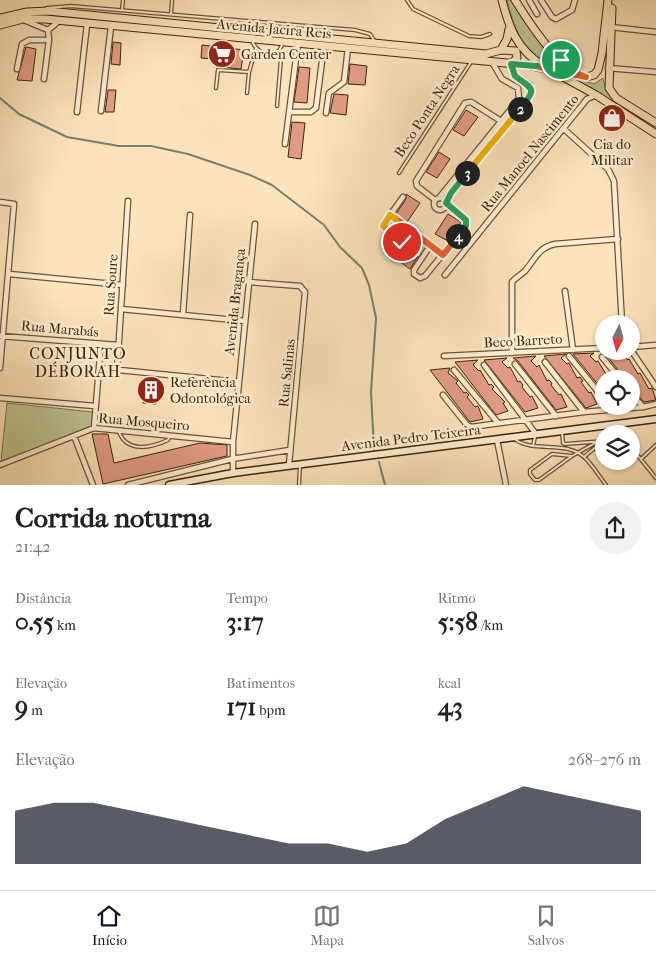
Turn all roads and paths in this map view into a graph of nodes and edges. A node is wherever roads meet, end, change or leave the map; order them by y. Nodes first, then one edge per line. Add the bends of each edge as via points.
1 (123, 0) edge
2 (172, 0) edge
3 (407, 0) edge
4 (502, 0) edge
5 (515, 0) edge
6 (529, 0) edge
7 (541, 0) edge
8 (608, 0) edge
9 (612, 0) edge
10 (575, 1) edge
11 (122, 10) junction
12 (36, 11) junction
13 (171, 14) junction
14 (537, 14) dead end
15 (0, 18) edge
16 (23, 19) junction
17 (60, 20) junction
18 (87, 24) junction
19 (0, 25) edge
20 (111, 26) junction
21 (610, 27) junction
22 (509, 29) junction
23 (48, 30) junction
24 (656, 32) edge
25 (490, 34) dead end
26 (252, 39) junction
27 (49, 40) junction
28 (283, 42) junction
29 (298, 43) junction
30 (376, 44) junction
31 (324, 46) junction
32 (256, 48) junction
33 (348, 48) junction
34 (500, 50) junction
35 (276, 54) junction
36 (472, 60) junction
37 (492, 62) junction
38 (511, 64) junction
39 (547, 68) junction
40 (608, 68) junction
41 (17, 69) dead end
42 (249, 72) junction
43 (656, 72) edge
44 (586, 77) junction
45 (44, 78) dead end
46 (216, 88) dead end
47 (518, 88) junction
48 (531, 88) junction
49 (247, 93) dead end
50 (596, 95) junction
51 (277, 106) dead end
52 (100, 111) dead end
53 (77, 112) dead end
54 (289, 112) junction
55 (326, 113) dead end
56 (502, 122) junction
57 (656, 123) edge
58 (507, 125) junction
59 (564, 129) junction
60 (656, 134) edge
61 (285, 144) dead end
62 (399, 173) dead end
63 (403, 197) dead end
64 (437, 199) junction
65 (0, 202) edge
66 (128, 202) dead end
67 (446, 204) junction
68 (190, 215) dead end
69 (390, 215) junction
70 (255, 224) dead end
71 (618, 239) junction
72 (402, 242) dead end
73 (430, 246) junction
74 (443, 255) junction
75 (9, 274) junction
76 (445, 275) dead end
77 (249, 282) junction
78 (123, 285) junction
79 (565, 291) dead end
80 (121, 309) junction
81 (183, 314) junction
82 (622, 315) edge
83 (245, 321) junction
84 (1, 336) edge
85 (101, 344) junction
86 (118, 345) junction
87 (656, 345) edge
88 (640, 346) edge
89 (595, 349) edge
90 (573, 350) junction
91 (512, 353) junction
92 (444, 356) dead end
93 (570, 356) dead end
94 (604, 360) edge
95 (638, 360) edge
96 (545, 362) dead end
97 (484, 364) dead end
98 (515, 364) dead end
99 (0, 368) edge
100 (99, 368) junction
101 (117, 370) junction
102 (454, 370) dead end
103 (613, 370) edge
104 (238, 382) junction
105 (656, 387) edge
106 (595, 388) edge
107 (444, 395) dead end
108 (0, 398) edge
109 (640, 404) edge
110 (656, 404) edge
111 (95, 406) junction
112 (640, 407) edge
113 (643, 407) junction
114 (595, 410) edge
115 (584, 412) junction
116 (556, 416) junction
117 (527, 420) junction
118 (656, 420) edge
119 (498, 423) junction
120 (94, 428) junction
121 (119, 430) junction
122 (562, 431) junction
123 (536, 434) junction
124 (74, 436) junction
125 (170, 436) junction
126 (512, 438) junction
127 (497, 440) junction
128 (233, 442) junction
129 (595, 442) edge
130 (595, 443) edge
131 (656, 445) edge
132 (533, 446) junction
133 (595, 448) edge
134 (290, 450) junction
135 (578, 453) junction
136 (572, 456) junction
137 (584, 457) junction
138 (232, 459) junction
139 (641, 459) joint
140 (300, 464) junction
141 (0, 465) edge
142 (289, 465) junction
143 (233, 473) junction
144 (656, 478) edge
145 (94, 485) edge
146 (128, 485) edge
147 (169, 485) edge
148 (299, 485) edge
149 (506, 485) edge
150 (606, 485) edge

1 - 11 lane
2 - 13 lane
3 - 25 lane via 414,9 469,36
4 - 22 main road
5 - 44 main road via 561,60
6 - 14 street
7 - 10 street via 552,18 556,19 572,10
8 - 44 main road via 600,64 594,75
9 - 21 main road
11 - 12 lane, Avenida Jacira Reis via 58,5
11 - 13 lane, Avenida Jacira Reis
12 - 15 main road, Avenida Jacira Reis
12 - 30 main road, Avenida Jacira Reis
13 - 30 lane, Avenida Jacira Reis via 364,32 373,36
16 - 17 main road, Avenida Jacira Reis
16 - 19 main road, Avenida Jacira Reis
16 - 23 street
17 - 18 main road, Avenida Jacira Reis
17 - 23 street
18 - 20 main road, Avenida Jacira Reis
18 - 53 street
20 - 26 main road, Avenida Jacira Reis
20 - 52 street
21 - 24 street
21 - 40 main road
22 - 34 main road via 507,41
22 - 39 main road via 531,57
23 - 27 street
26 - 28 main road, Avenida Jacira Reis
26 - 32 lane
27 - 41 street via 24,41
27 - 45 street
28 - 29 main road, Avenida Jacira Reis
28 - 35 lane
29 - 31 main road, Avenida Jacira Reis
29 - 54 street
30 - 34 main road, Avenida Jacira Reis via 486,54
31 - 33 main road, Avenida Jacira Reis
31 - 54 street via 316,108 311,112
32 - 35 lane via 265,54
32 - 42 lane
33 - 36 main road, Avenida Jacira Reis
33 - 55 street via 344,82 329,94
34 - 38 main road via 516,51 517,58
35 - 51 lane via 281,58
36 - 37 main road, Avenida Jacira Reis
36 - 62 lane, Beco Ponta Negra
37 - 38 main road, Avenida Jacira Reis
37 - 47 street via 502,79
38 - 39 main road, Avenida Jacira Reis
38 - 48 street via 515,76
39 - 44 main road, Avenida Jacira Reis
39 - 50 main road
40 - 43 street
40 - 57 main road via 609,88 616,98
42 - 46 lane via 218,70
42 - 49 lane
47 - 48 street
47 - 56 street via 519,99
48 - 58 street via 530,97
50 - 59 street, Rua Manoel Nascimento via 587,99
50 - 60 main road
54 - 61 street
56 - 58 street
56 - 64 street
56 - 64 street via 471,102 465,103 416,181 417,186
58 - 67 street via 451,193
59 - 71 street via 611,174
59 - 76 street, Rua Manoel Nascimento
63 - 69 street
64 - 67 street via 444,200
64 - 67 street via 434,206 438,210
65 - 75 street via 14,204
66 - 78 street, Rua Soure
67 - 74 street via 467,223
68 - 81 street
69 - 72 street via 383,226
69 - 73 street
70 - 77 street, Avenida Bragança
71 - 82 street
71 - 91 street via 547,246 534,255 512,286
73 - 74 street
73 - 74 street via 414,274 420,278 425,276
75 - 78 street
75 - 84 street
77 - 83 street, Avenida Bragança
77 - 134 street, Rua Salinas via 300,286 306,297
78 - 80 street, Rua Soure
79 - 90 street
80 - 81 street
80 - 86 street, Rua Soure
81 - 83 street
83 - 104 street, Avenida Bragança
84 - 85 street, Rua Marabás
84 - 99 street
85 - 86 street, Rua Marabás
85 - 100 street
86 - 101 street, Rua Soure
87 - 88 street
89 - 90 street, Beco Barreto
90 - 91 street, Beco Barreto
91 - 92 street, Beco Barreto
93 - 106 street
94 - 103 street
95 - 105 street
96 - 115 street
97 - 117 street
98 - 116 street
100 - 101 street
100 - 111 street
101 - 104 street
102 - 119 street
104 - 128 street, Avenida Bragança
107 - 119 street via 467,425 475,427
108 - 111 street
109 - 113 street
110 - 113 street
111 - 120 street
112 - 113 street
114 - 115 street
115 - 116 street
116 - 117 street
117 - 119 street
117 - 123 street
118 - 122 street, Avenida Pedro Teixeira
120 - 121 street, Rua Mosqueiro
120 - 124 street, Rua Mosqueiro
121 - 125 street, Rua Mosqueiro
121 - 125 lane via 122,441 130,446 154,445 168,440
122 - 123 street, Avenida Pedro Teixeira
122 - 129 lane via 562,443
123 - 126 street, Avenida Pedro Teixeira
123 - 132 lane
124 - 141 street, Rua Mosqueiro
124 - 145 street
125 - 128 street, Rua Mosqueiro
126 - 127 street, Avenida Pedro Teixeira
126 - 132 lane
127 - 140 street, Avenida Pedro Teixeira
127 - 149 street
128 - 138 street, Avenida Bragança
130 - 135 lane
131 - 139 lane
132 - 135 lane
133 - 137 lane
134 - 138 street
134 - 142 street, Rua Salinas
135 - 136 lane
135 - 137 lane
136 - 136 lane via 538,481 530,474 530,470 550,455
137 - 150 lane
138 - 143 street, Avenida Bragança
138 - 146 street
139 - 144 lane
140 - 142 street, Avenida Pedro Teixeira
140 - 148 lane
142 - 143 street, Avenida Pedro Teixeira
143 - 147 street, Avenida Pedro Teixeira

